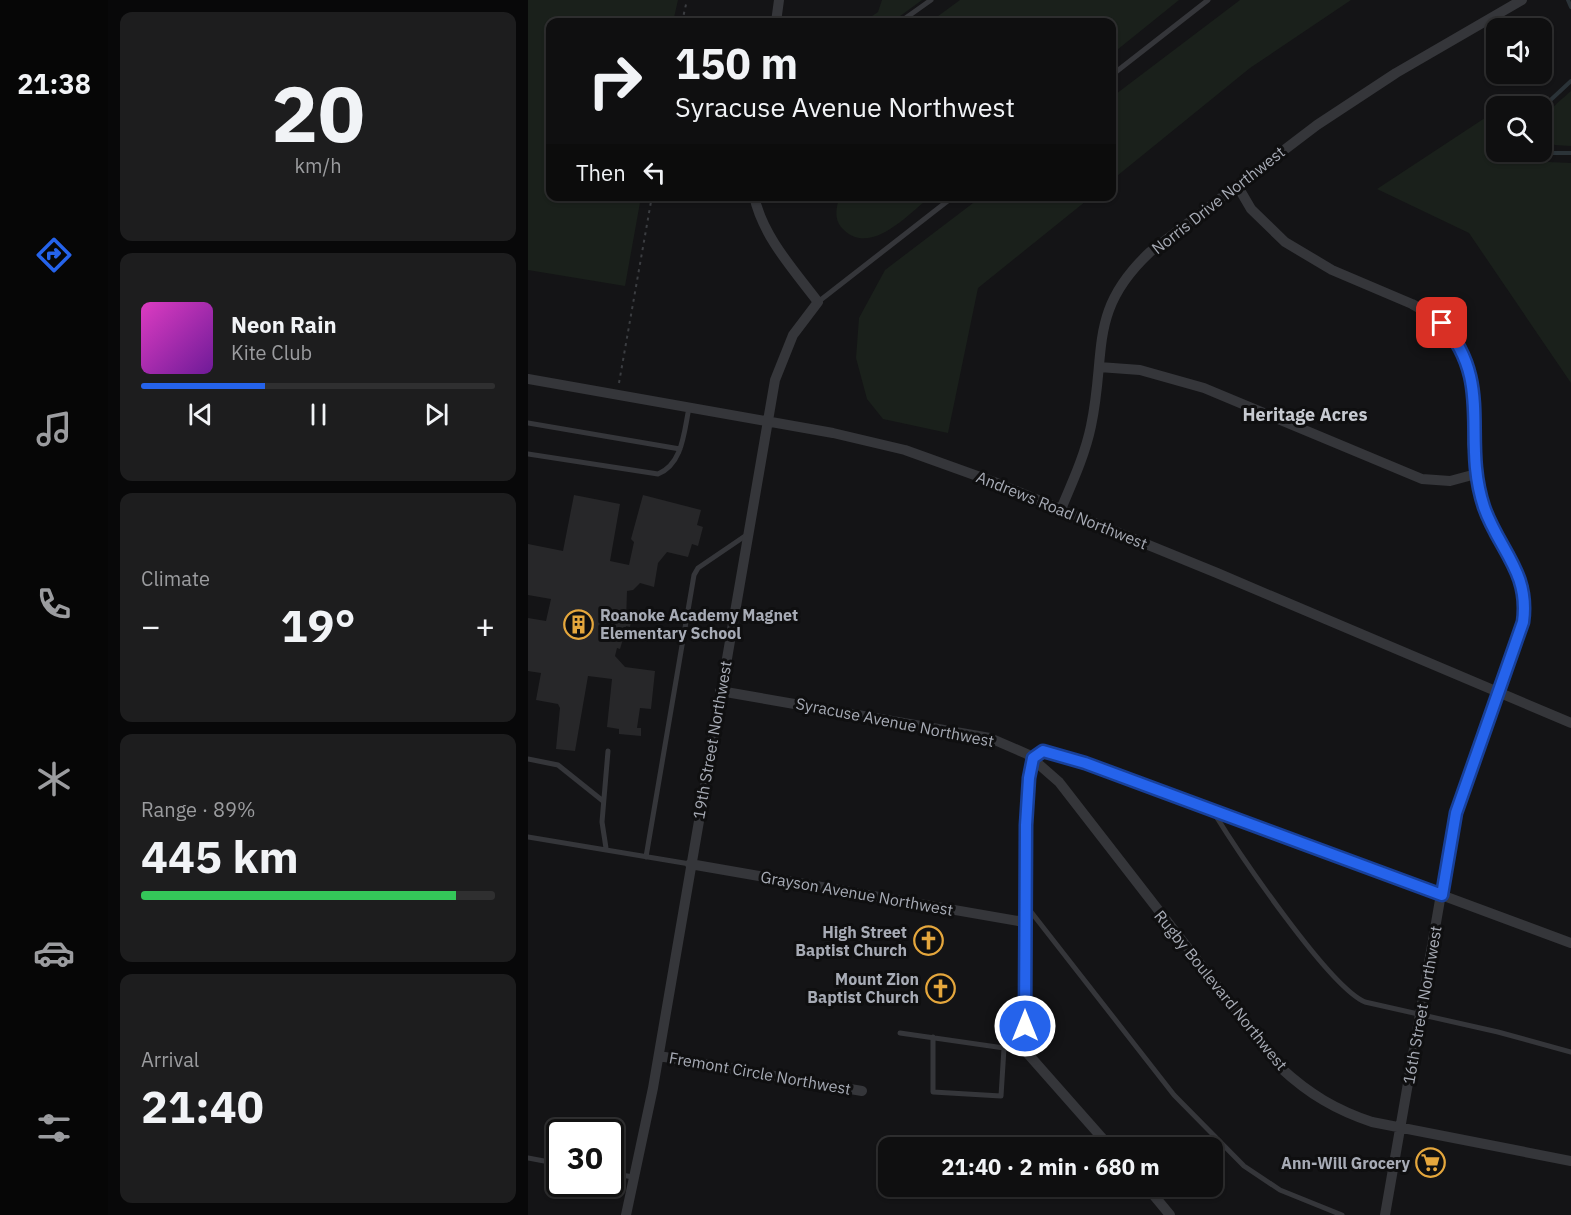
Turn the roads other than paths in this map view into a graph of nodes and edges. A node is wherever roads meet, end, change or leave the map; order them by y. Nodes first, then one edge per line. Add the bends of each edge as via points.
1 (779, 0) edge
2 (931, 0) edge
3 (1208, 0) edge
4 (1522, 0) edge
5 (777, 18) edge
6 (906, 18) edge
7 (1116, 72) edge
8 (1237, 185) junction
9 (755, 201) edge
10 (948, 201) edge
11 (818, 302) junction
12 (1099, 367) junction
13 (528, 379) edge
14 (689, 408) junction
15 (767, 422) junction
16 (528, 423) edge
17 (680, 448) junction
18 (528, 453) edge
19 (1476, 474) junction
20 (1061, 509) junction
21 (748, 534) junction
22 (720, 691) junction
23 (1498, 692) junction
24 (1571, 723) edge
25 (608, 751) dead end
26 (1033, 758) junction
27 (528, 759) edge
28 (603, 801) junction
29 (1211, 809) junction
30 (528, 837) edge
31 (606, 848) junction
32 (646, 857) junction
33 (690, 864) junction
34 (1442, 895) junction
35 (1025, 905) junction
36 (1024, 922) junction
37 (1571, 943) edge
38 (1420, 1015) junction
39 (900, 1033) dead end
40 (933, 1037) junction
41 (1004, 1048) junction
42 (1027, 1052) junction
43 (1571, 1052) edge
44 (659, 1056) junction
45 (862, 1091) dead end
46 (1400, 1128) junction
47 (1101, 1137) edge
48 (528, 1158) edge
49 (546, 1161) edge
50 (1571, 1161) edge
51 (624, 1175) edge
52 (633, 1177) junction
53 (1155, 1197) edge
54 (626, 1215) edge
55 (1170, 1215) edge
56 (1342, 1215) edge
57 (1385, 1215) edge

1 - 5 street
2 - 6 lane
3 - 7 lane
4 - 8 street, Norris Drive Northwest via 1336,112
8 - 12 street, Norris Drive Northwest via 1129,272 1104,321
8 - 19 street, 16th Street Northwest via 1251,209 1285,242 1332,270 1432,315 1454,337 1467,362 1474,390 1472,444
9 - 11 street via 778,249
10 - 11 lane, 19th Street Northwest
11 - 15 street, 19th Street Northwest via 782,357
12 - 19 street via 1140,370 1204,388 1422,479 1450,481
12 - 20 street, Norris Drive Northwest via 1090,430
13 - 14 street, Andrews Road Northwest
14 - 15 street, Andrews Road Northwest
14 - 17 lane
15 - 20 street, Andrews Road Northwest via 905,450
15 - 21 street, 19th Street Northwest
16 - 17 lane
17 - 18 lane via 667,471 650,474
19 - 23 street, 16th Street Northwest via 1487,515 1524,588 1523,622
20 - 23 street, Andrews Road Northwest
21 - 22 street, 19th Street Northwest
21 - 32 lane via 698,568 694,575
22 - 26 street, Syracuse Avenue Northwest via 990,738
22 - 33 street, 19th Street Northwest
23 - 24 street, Andrews Road Northwest
23 - 34 street, 16th Street Northwest via 1456,813
25 - 28 lane
26 - 29 street via 1048,751
26 - 35 street via 1027,798
26 - 46 street, Rugby Boulevard Northwest via 1059,782 1281,1068 1317,1099 1344,1112
27 - 28 lane via 558,765
28 - 31 lane
29 - 34 street
29 - 38 lane via 1347,992 1365,1002
30 - 31 lane
31 - 32 lane
32 - 33 lane
33 - 36 street, Grayson Avenue Northwest
33 - 44 street, 19th Street Northwest
34 - 37 street
34 - 38 street, 16th Street Northwest
35 - 36 street
35 - 56 lane via 1173,1095 1244,1166 1280,1190
36 - 42 street
38 - 43 lane
38 - 46 street, 16th Street Northwest
39 - 40 lane
40 - 41 lane
40 - 41 lane via 933,1092 1001,1096
41 - 42 lane
42 - 47 street
44 - 45 street, Fremont Circle Northwest
44 - 52 street, 19th Street Northwest
46 - 50 street, Rugby Boulevard Northwest
46 - 57 street, 16th Street Northwest
48 - 49 lane
51 - 52 lane
52 - 54 street, 19th Street Northwest
53 - 55 street

